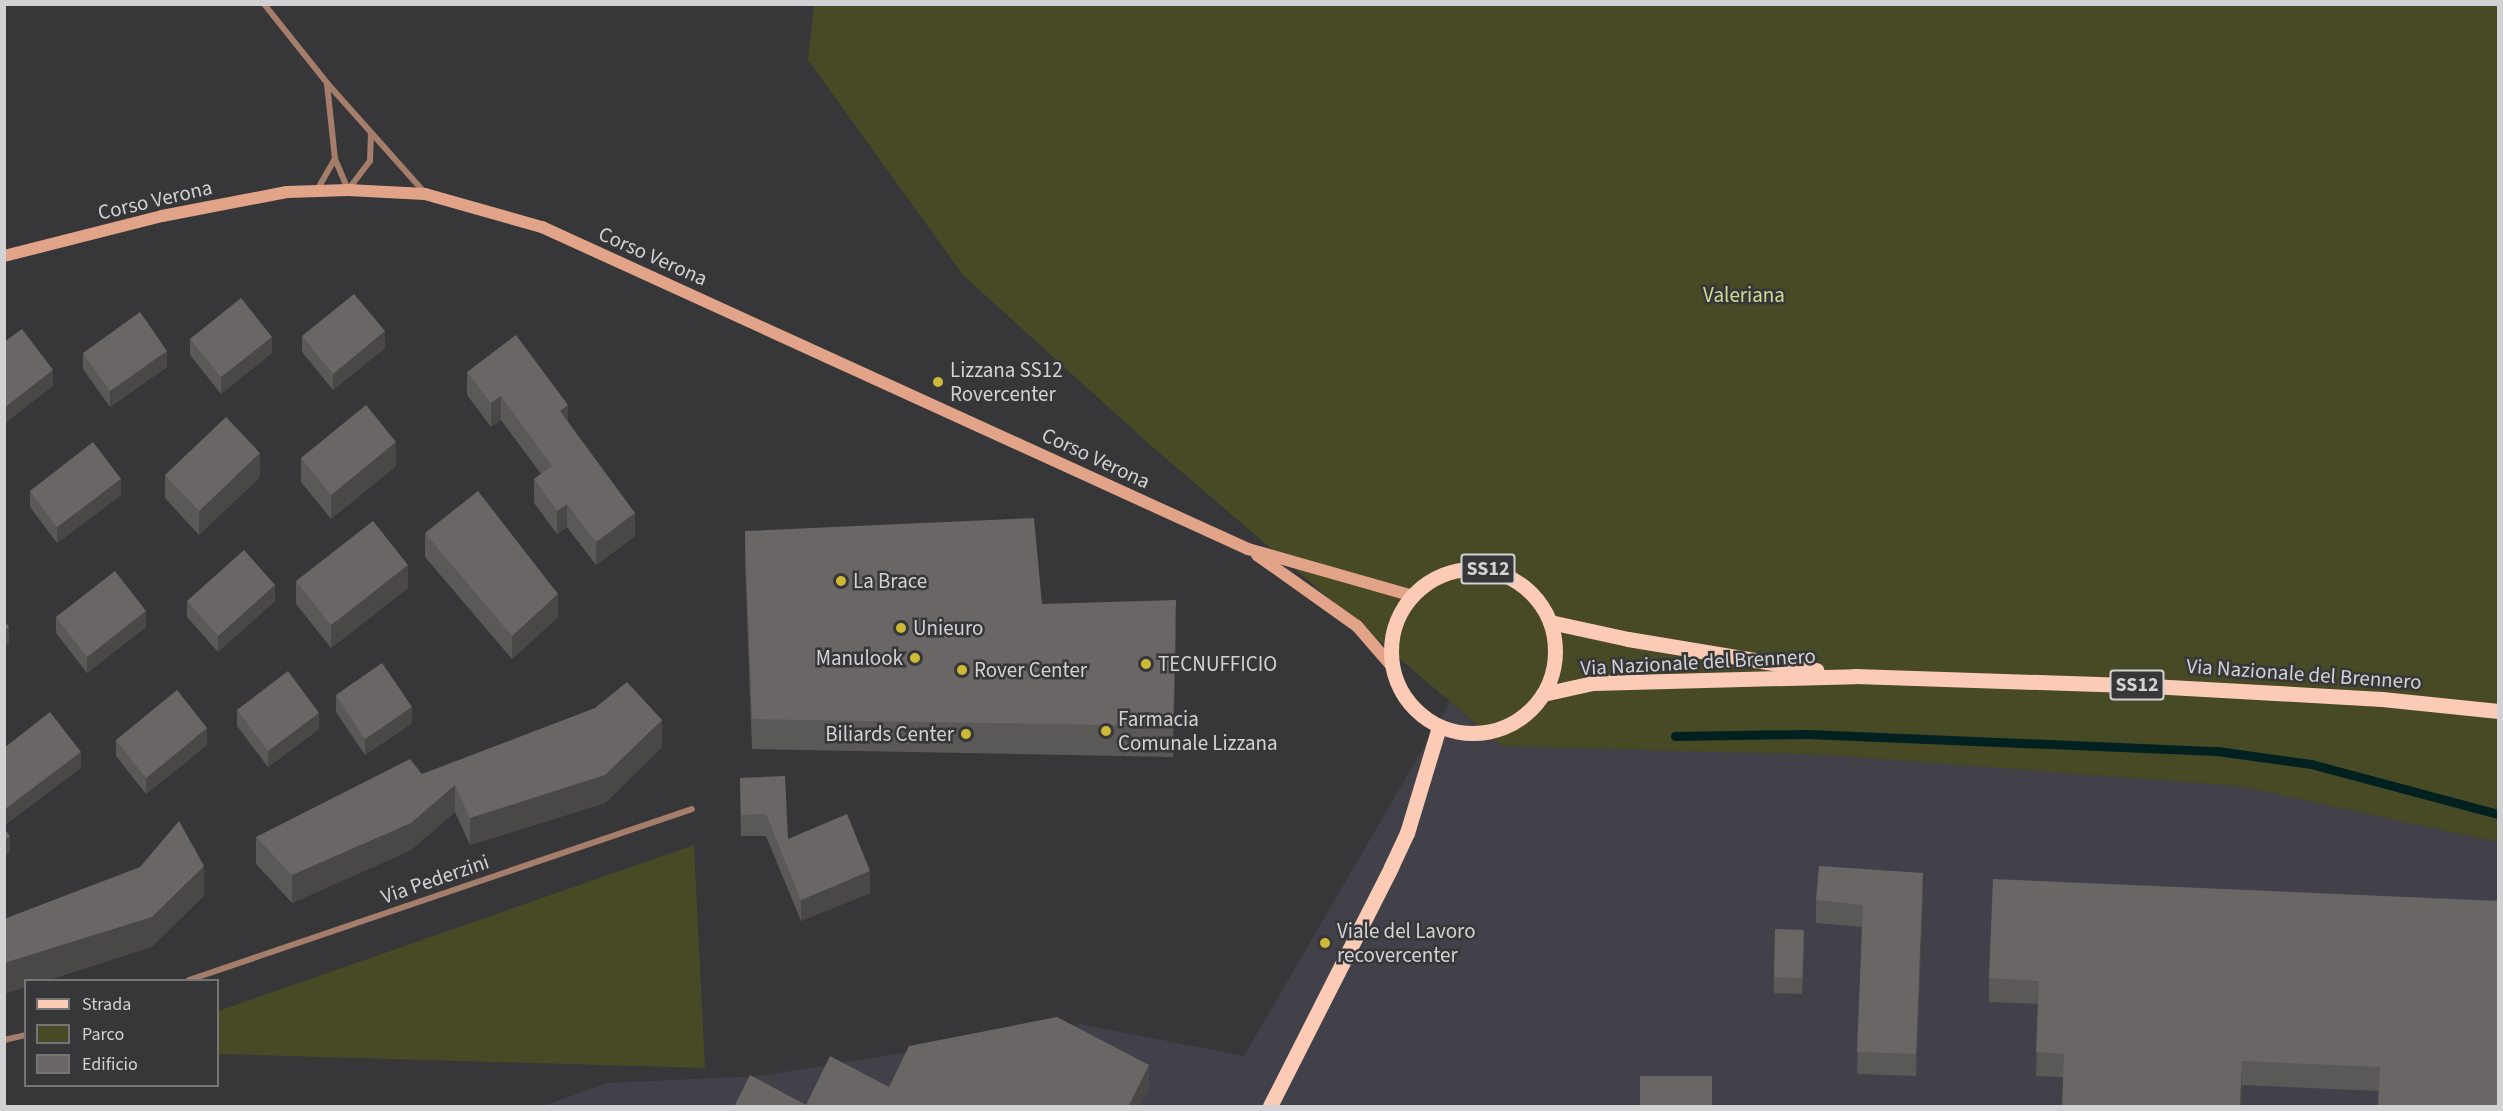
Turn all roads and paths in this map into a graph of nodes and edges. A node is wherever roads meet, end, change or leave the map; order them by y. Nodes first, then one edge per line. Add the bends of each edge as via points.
1 (264, 4) edge
2 (327, 83) junction
3 (371, 133) junction
4 (335, 159) junction
5 (317, 190) junction
6 (348, 190) junction
7 (425, 194) junction
8 (4, 256) edge
9 (1248, 549) junction
10 (1410, 596) junction
11 (1550, 622) junction
12 (1390, 664) junction
13 (1855, 676) junction
14 (1544, 694) junction
15 (2499, 711) edge
16 (1439, 727) junction
17 (692, 809) dead end
18 (195, 979) edge
19 (24, 1035) edge
20 (4, 1040) edge
21 (1269, 1107) edge

1 - 2 street
2 - 3 street
2 - 4 street
3 - 6 street via 370,161
3 - 7 street
4 - 5 street
4 - 6 street
5 - 6 main road, Corso Verona / SS12
5 - 8 main road, Corso Verona / SS12 via 162,216
6 - 7 main road, Corso Verona / SS12
7 - 9 main road, Corso Verona / SS12 via 552,232
9 - 10 main road, SS12
9 - 12 main road, SS12 via 1357,627
10 - 11 main road, SS12 via 1432,578 1459,569 1488,569 1514,579 1536,597
10 - 12 main road, SS12 via 1393,627
11 - 13 main road, Via Nazionale del Brennero / SS12 via 1628,639
11 - 14 main road, SS12 via 1555,654
12 - 16 main road, SS12 via 1416,712
13 - 14 main road, Via Nazionale del Brennero / SS12 via 1593,683
13 - 15 main road, Via Nazionale del Brennero / SS12 via 2151,686 2382,699
14 - 16 main road, SS12 via 1524,717 1498,730 1468,734
16 - 21 main road via 1395,859
17 - 18 street, Via Pederzini
19 - 20 street

